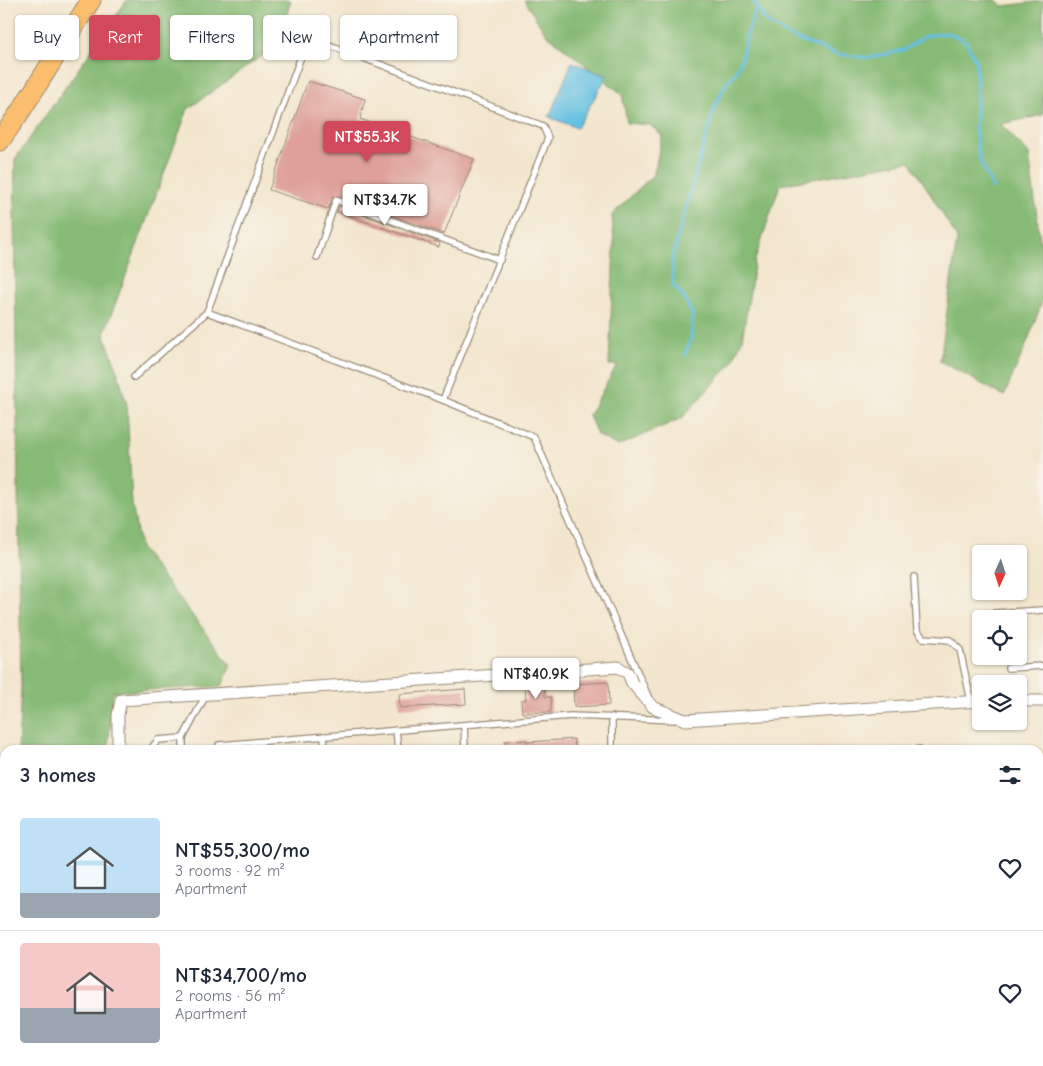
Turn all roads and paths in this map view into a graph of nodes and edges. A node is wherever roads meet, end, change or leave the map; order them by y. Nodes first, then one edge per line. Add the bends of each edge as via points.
1 (82, 3) edge
2 (0, 121) edge
3 (0, 141) edge
4 (317, 257) dead end
5 (500, 260) junction
6 (207, 312) junction
7 (134, 377) dead end
8 (443, 400) junction
9 (914, 577) dead end
10 (1043, 610) edge
11 (1027, 611) edge
12 (1043, 666) edge
13 (1008, 668) dead end
14 (972, 688) edge
15 (206, 694) junction
16 (972, 701) edge
17 (1027, 701) edge
18 (1043, 701) edge
19 (653, 707) junction
20 (612, 718) junction
21 (685, 720) junction
22 (464, 725) junction
23 (396, 730) junction
24 (324, 736) junction
25 (183, 738) junction
26 (118, 745) edge
27 (154, 745) edge
28 (183, 745) edge
29 (218, 745) dead end
30 (325, 745) edge
31 (398, 745) edge
32 (465, 745) edge
33 (612, 745) edge

1 - 2 main road
1 - 3 main road via 22,109
4 - 5 lane via 336,200
5 - 6 lane via 548,138 543,126 316,40 306,43
5 - 8 lane
6 - 7 lane
6 - 8 lane
8 - 19 lane via 534,437
9 - 14 lane via 917,630 923,638 950,640 960,650
10 - 11 lane
12 - 13 lane
15 - 19 street via 618,668 628,673 632,683
15 - 25 lane
15 - 26 street via 121,700
16 - 21 street
17 - 18 street
19 - 21 street
20 - 21 lane
20 - 22 lane via 571,716
20 - 33 lane
22 - 23 lane
22 - 32 lane
23 - 24 lane
23 - 31 lane
24 - 29 lane
24 - 30 lane
25 - 27 lane via 158,740
25 - 28 lane

